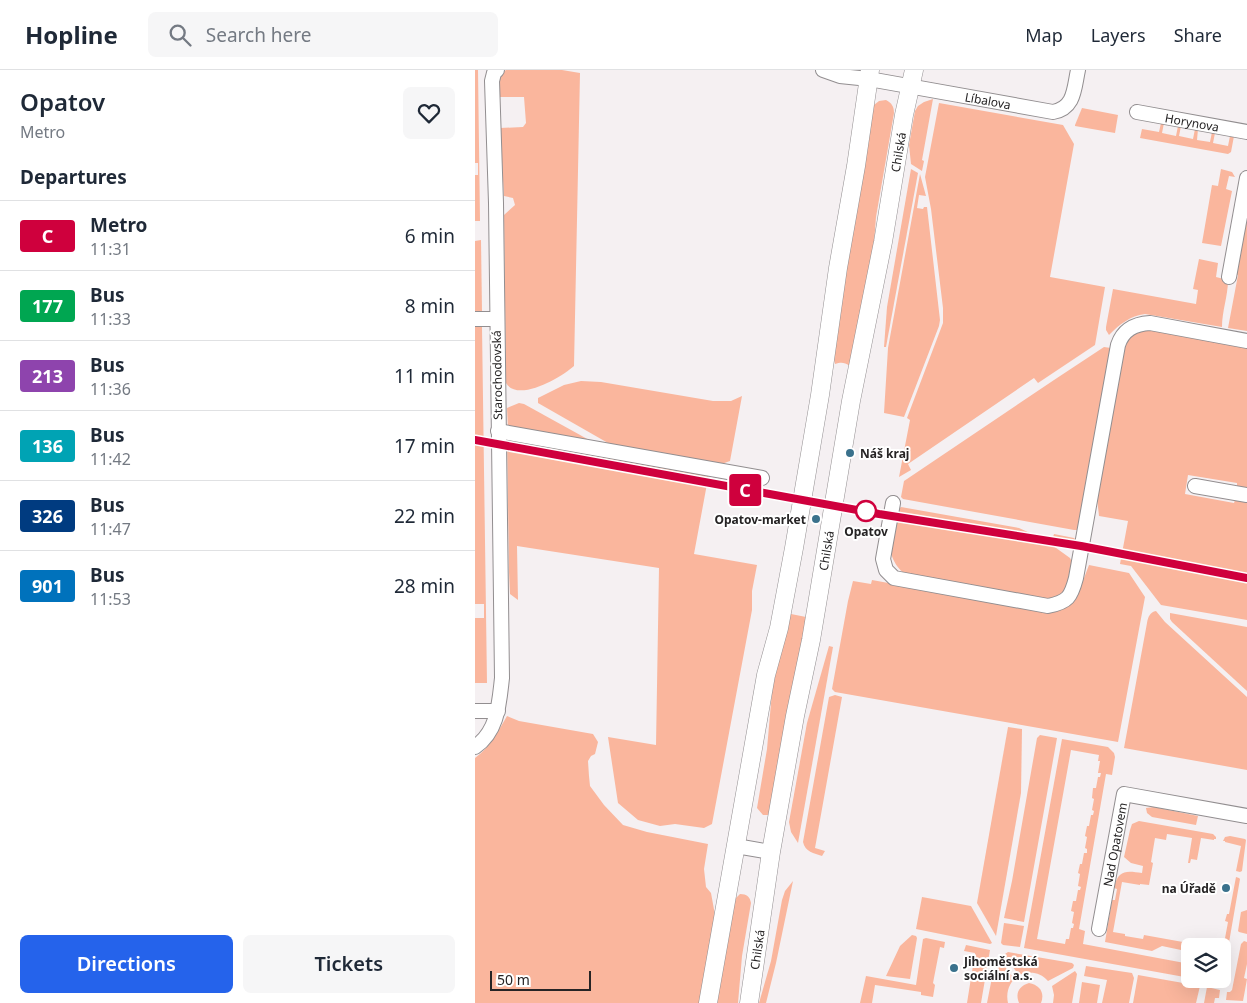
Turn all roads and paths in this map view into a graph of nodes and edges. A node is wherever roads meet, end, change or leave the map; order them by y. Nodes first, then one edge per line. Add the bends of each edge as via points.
1 (497, 70) edge
2 (823, 70) edge
3 (1078, 70) edge
4 (870, 75) edge
5 (912, 78) edge
6 (1137, 112) dead end
7 (1247, 132) edge
8 (1247, 178) edge
9 (1229, 277) dead end
10 (475, 319) edge
11 (497, 319) junction
12 (1247, 341) edge
13 (498, 431) junction
14 (762, 478) dead end
15 (1195, 486) dead end
16 (1247, 495) edge
17 (893, 503) dead end
18 (475, 711) edge
19 (498, 712) junction
20 (475, 747) edge
21 (1247, 816) edge
22 (736, 846) junction
23 (771, 852) junction
24 (1099, 929) dead end
25 (708, 1003) edge
26 (749, 1003) edge

1 - 11 street, Starochodovská via 492,81
2 - 4 street, Líbalova via 840,76
3 - 5 street, Líbalova via 1072,100 1064,109 1053,112
4 - 5 street, Líbalova
4 - 22 main road via 794,548
5 - 23 main road, Chilská
6 - 7 street, Horynova
8 - 9 street
10 - 11 street
11 - 13 street, Starochodovská
12 - 17 street via 1149,323 1140,323 1123,335 1118,345 1077,578 1073,592 1061,603 1048,606 894,578 886,570 883,559
13 - 14 street
13 - 19 street, Starochodovská via 502,678
15 - 16 street
18 - 19 street
19 - 20 street, Starochodovská via 483,742
21 - 24 street, Nad Opatovem via 1124,794
22 - 23 street
22 - 25 main road
23 - 26 main road, Chilská

